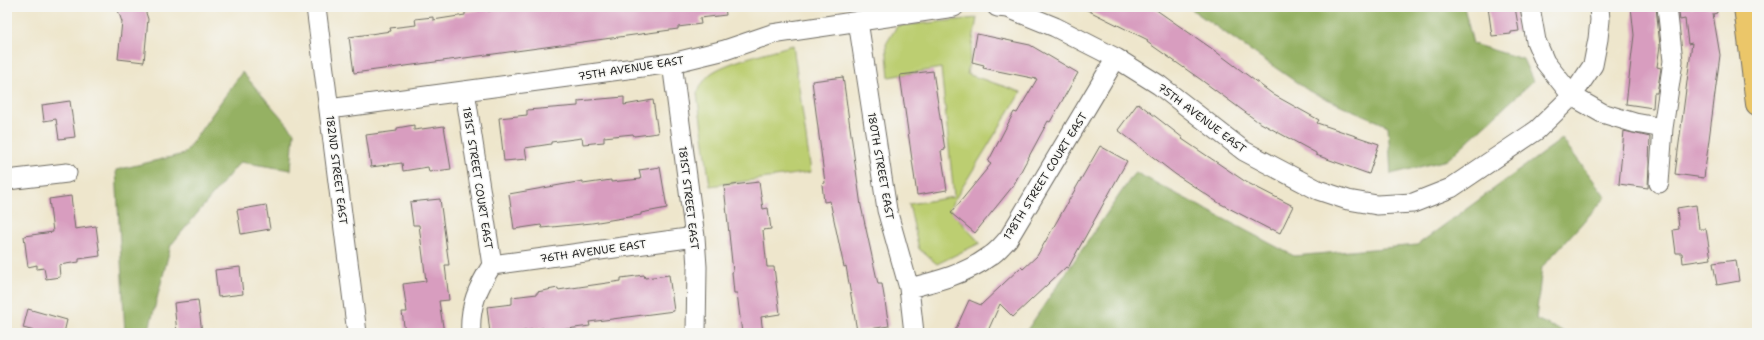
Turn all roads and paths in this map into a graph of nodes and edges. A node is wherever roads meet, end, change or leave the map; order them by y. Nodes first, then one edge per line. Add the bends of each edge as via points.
1 (316, 7) edge
2 (954, 7) edge
3 (997, 7) edge
4 (1530, 7) edge
5 (1599, 7) edge
6 (1667, 7) edge
7 (1745, 7) edge
8 (858, 21) junction
9 (1116, 58) junction
10 (672, 63) junction
11 (465, 91) junction
12 (1572, 96) junction
13 (1757, 104) edge
14 (329, 109) junction
15 (1663, 128) junction
16 (67, 172) dead end
17 (7, 180) edge
18 (1659, 183) dead end
19 (695, 237) junction
20 (492, 265) junction
21 (909, 288) junction
22 (357, 333) edge
23 (471, 333) edge
24 (696, 333) edge
25 (914, 333) edge

1 - 14 street, 182ND STREET EAST
2 - 8 street, 75TH AVENUE EAST
3 - 9 street, 75TH AVENUE EAST via 1008,8 1055,28
4 - 12 street via 1536,41 1545,62
5 - 12 street, 75TH AVENUE EAST via 1598,39 1592,65
6 - 15 street via 1674,61
7 - 13 main road
8 - 10 street, 75TH AVENUE EAST via 772,34 725,50
8 - 21 street, 180TH STREET EAST via 887,210
9 - 12 street, 75TH AVENUE EAST via 1159,85 1244,151 1318,190 1348,200 1377,205 1413,203 1451,188 1537,130
9 - 21 street, 178TH STREET COURT EAST via 1008,239 992,256 968,270
10 - 11 street, 75TH AVENUE EAST
10 - 19 street, 181ST STREET EAST
11 - 14 street, 75TH AVENUE EAST
11 - 20 street, 181ST STREET COURT EAST
12 - 15 street via 1602,113
14 - 22 street, 182ND STREET EAST
15 - 18 street
16 - 17 street
19 - 20 street, 76TH AVENUE EAST
19 - 24 street, 181ST STREET EAST
20 - 23 street via 475,296 470,320
21 - 25 street, 180TH STREET EAST

